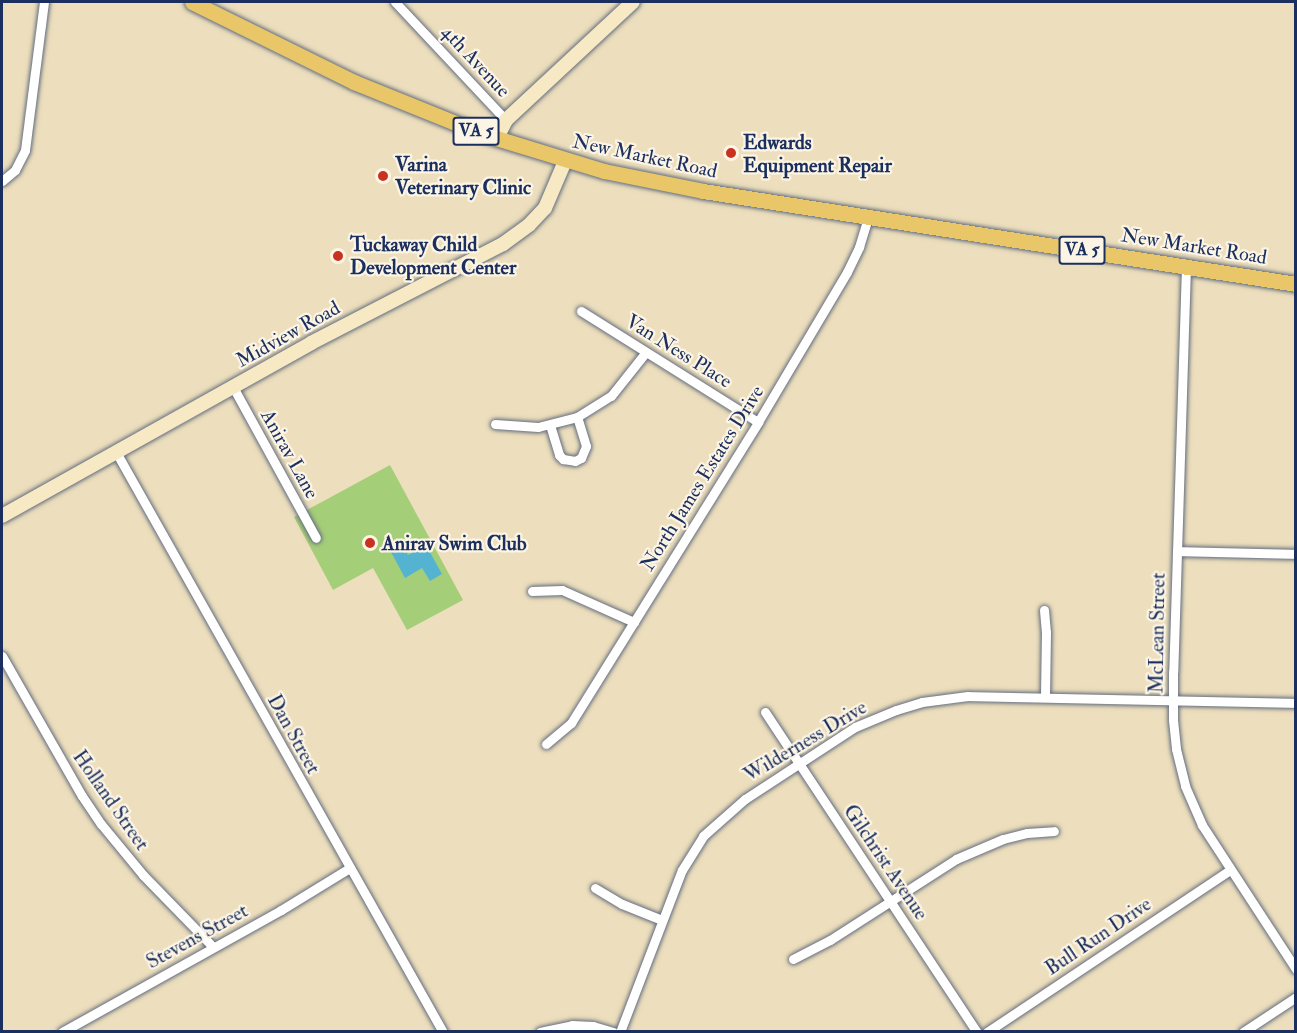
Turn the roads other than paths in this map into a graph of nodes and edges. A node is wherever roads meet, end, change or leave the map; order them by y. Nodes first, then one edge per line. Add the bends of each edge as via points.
1 (44, 2) edge
2 (192, 2) edge
3 (395, 2) edge
4 (633, 2) edge
5 (506, 120) junction
6 (497, 138) junction
7 (565, 161) junction
8 (2, 181) edge
9 (868, 217) junction
10 (1186, 266) junction
11 (1296, 284) edge
12 (581, 311) dead end
13 (646, 352) junction
14 (233, 387) junction
15 (578, 417) junction
16 (758, 422) junction
17 (495, 424) dead end
18 (550, 425) junction
19 (116, 453) junction
20 (2, 516) edge
21 (316, 538) dead end
22 (1177, 551) junction
23 (1296, 554) edge
24 (532, 591) dead end
25 (1044, 610) dead end
26 (634, 622) junction
27 (2, 656) edge
28 (1045, 696) junction
29 (1173, 701) junction
30 (1296, 703) edge
31 (765, 712) dead end
32 (546, 744) dead end
33 (798, 762) junction
34 (1054, 831) dead end
35 (348, 869) junction
36 (1230, 870) junction
37 (595, 888) dead end
38 (890, 900) junction
39 (662, 920) junction
40 (213, 947) junction
41 (794, 959) dead end
42 (1296, 969) edge
43 (1296, 997) edge
44 (62, 1032) edge
45 (442, 1032) edge
46 (540, 1032) edge
47 (613, 1032) edge
48 (620, 1032) edge
49 (977, 1032) edge
50 (987, 1032) edge
51 (1243, 1032) edge

1 - 8 street via 25,150 15,170
2 - 6 main road, New Market Road / VA 5 via 354,82
3 - 5 street, 4th Avenue
4 - 5 street
5 - 6 street
6 - 7 main road, New Market Road / VA 5
7 - 9 main road, New Market Road / VA 5 via 680,187
7 - 14 street, Midview Road via 545,208 512,238
9 - 10 main road, New Market Road / VA 5
9 - 16 street, North James Estates Drive via 853,261
10 - 11 main road, New Market Road / VA 5
10 - 22 street, McLean Street
12 - 13 street, Van Ness Place
13 - 15 street via 611,396
13 - 16 street, Van Ness Place
14 - 19 street, Midview Road
14 - 21 street, Anirav Lane
15 - 18 street
15 - 18 street via 586,446 581,458 574,461 559,455
16 - 26 street, North James Estates Drive
17 - 18 street
19 - 20 street, Midview Road
19 - 35 street, Dan Street
22 - 23 street
22 - 29 street, McLean Street
24 - 26 street via 562,590
25 - 28 street
26 - 32 street, North James Estates Drive via 571,723
27 - 40 street, Holland Street via 101,824 143,875
28 - 29 street, Wilderness Drive
28 - 33 street, Wilderness Drive via 968,696 921,702 855,727
29 - 30 street, Wilderness Drive
29 - 36 street, McLean Street via 1174,732 1185,786 1202,825
31 - 33 street, Gilchrist Avenue
33 - 38 street, Gilchrist Avenue
33 - 39 street, Wilderness Drive via 728,811 703,836 682,870
34 - 38 street via 1027,832 990,843 938,869
35 - 40 street, Stevens Street
35 - 45 street, Dan Street
36 - 42 street, McLean Street
36 - 50 street, Bull Run Drive
37 - 39 street
38 - 41 street
38 - 49 street, Gilchrist Avenue
39 - 48 street, Wilderness Drive
40 - 44 street, Stevens Street
43 - 51 street
46 - 47 street via 573,1025

